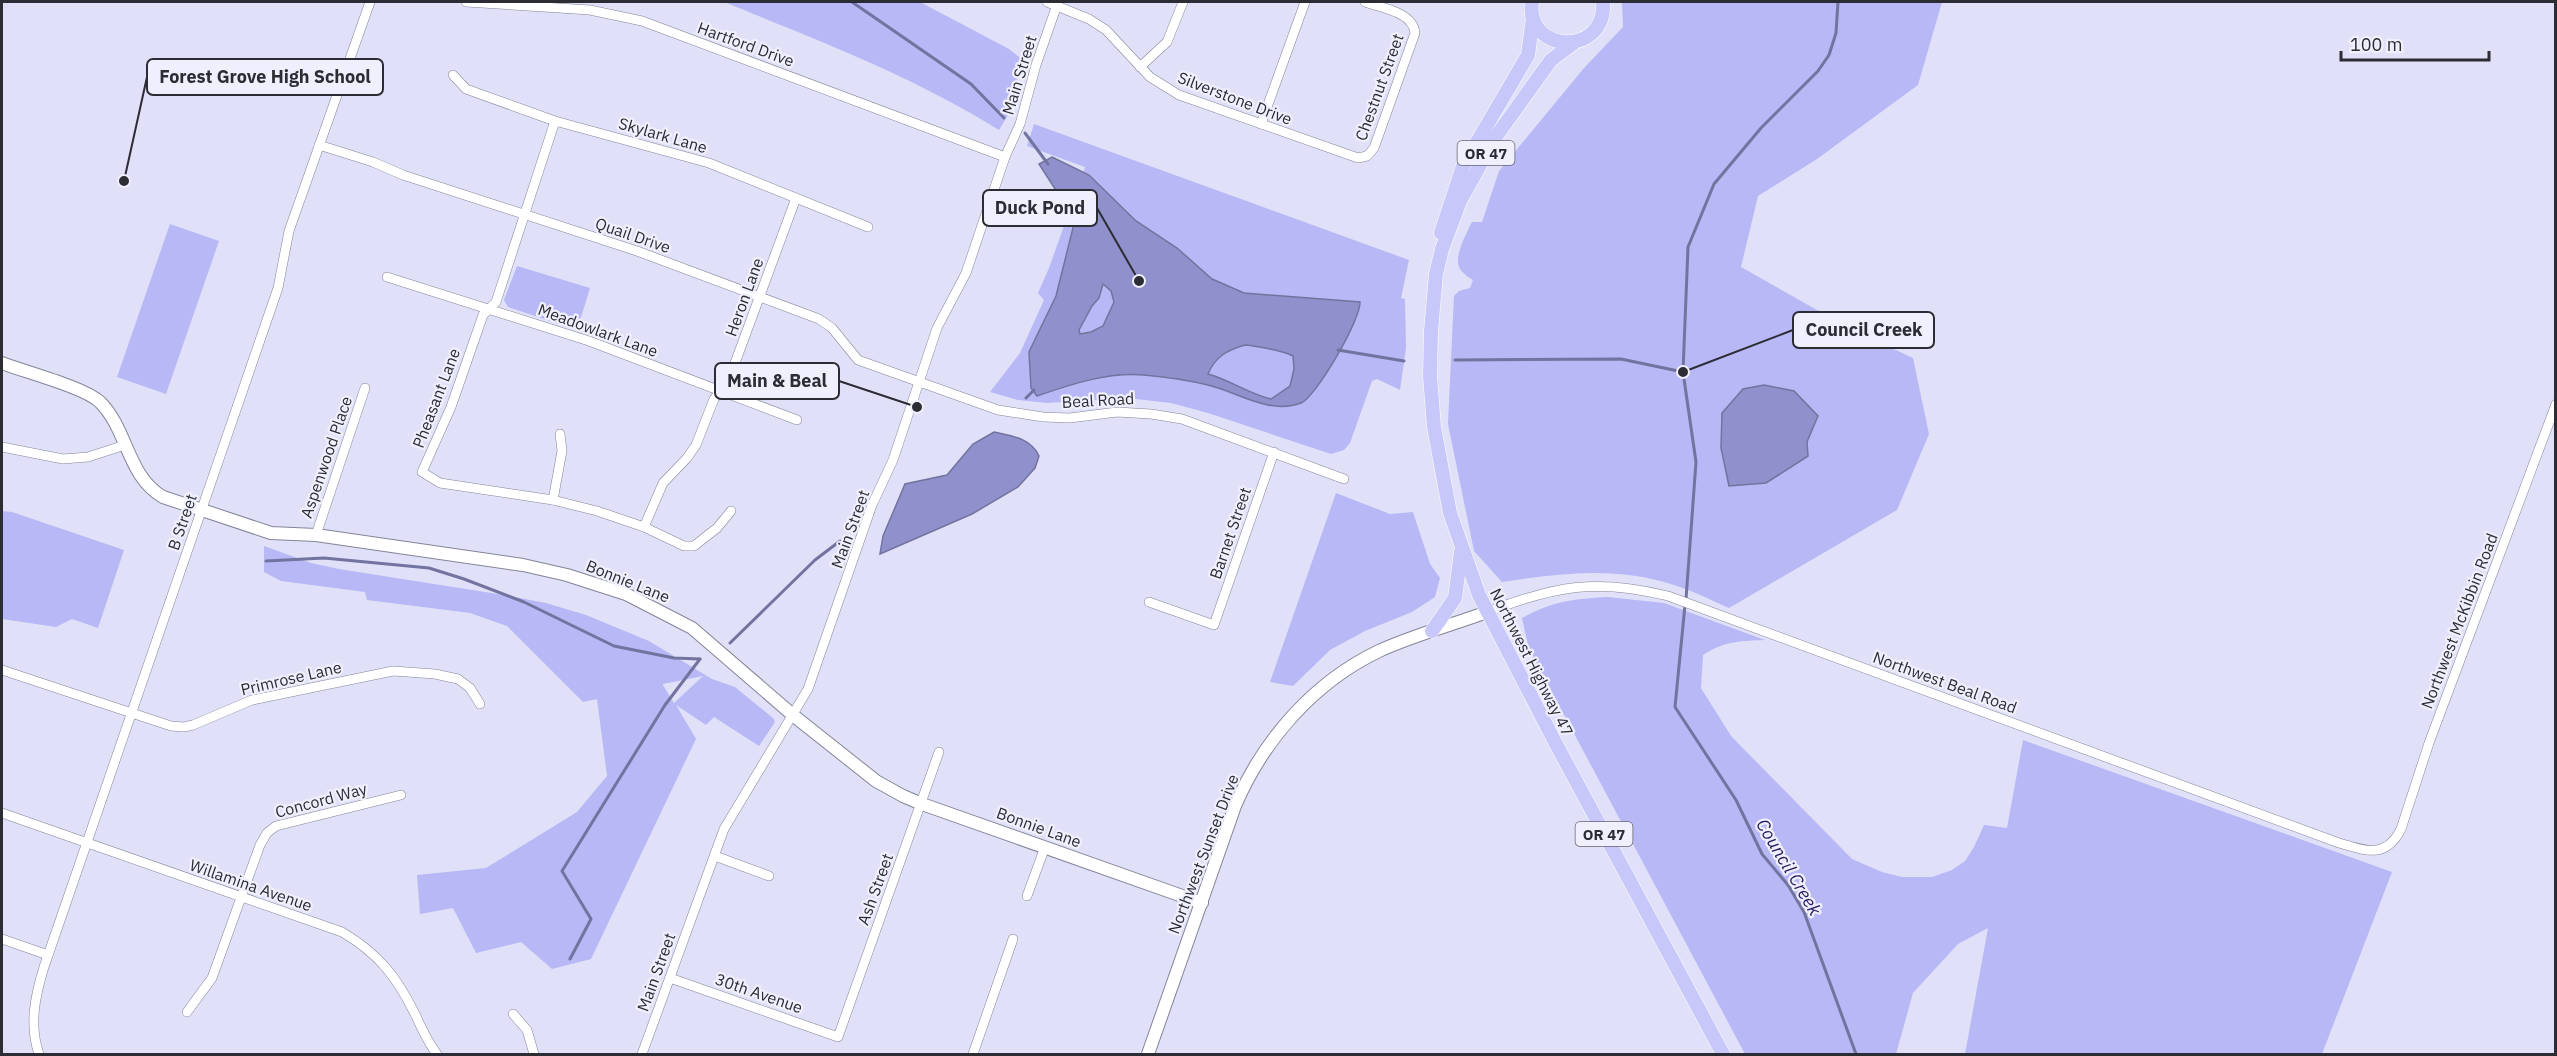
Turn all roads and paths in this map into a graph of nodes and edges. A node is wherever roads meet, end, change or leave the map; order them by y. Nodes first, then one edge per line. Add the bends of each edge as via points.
1 (370, 2) edge
2 (466, 2) edge
3 (1183, 2) edge
4 (1305, 2) edge
5 (1365, 2) edge
6 (1603, 2) edge
7 (1054, 3) edge
8 (1531, 6) edge
9 (1575, 42) junction
10 (1140, 67) junction
11 (453, 75) dead end
12 (555, 121) junction
13 (1261, 124) junction
14 (319, 145) junction
15 (1005, 157) junction
16 (1366, 157) joint
17 (796, 198) junction
18 (524, 214) junction
19 (868, 227) dead end
20 (1442, 249) junction
21 (387, 277) dead end
22 (760, 298) junction
23 (489, 309) junction
24 (2, 363) edge
25 (920, 383) junction
26 (365, 388) dead end
27 (720, 391) junction
28 (2556, 404) edge
29 (797, 420) dead end
30 (560, 434) dead end
31 (125, 445) junction
32 (2, 447) edge
33 (1274, 452) junction
34 (1344, 479) dead end
35 (553, 500) junction
36 (202, 510) junction
37 (731, 511) dead end
38 (644, 527) junction
39 (315, 535) junction
40 (1461, 550) junction
41 (1149, 602) dead end
42 (1487, 612) junction
43 (1432, 632) junction
44 (2, 670) edge
45 (480, 704) dead end
46 (133, 713) junction
47 (794, 716) junction
48 (939, 752) dead end
49 (401, 795) dead end
50 (922, 804) junction
51 (2, 813) edge
52 (88, 843) junction
53 (2387, 846) joint
54 (1045, 847) junction
55 (715, 856) junction
56 (769, 876) dead end
57 (1027, 896) dead end
58 (242, 898) junction
59 (1202, 903) junction
60 (2, 939) edge
61 (1013, 939) dead end
62 (48, 955) junction
63 (670, 978) junction
64 (187, 1012) dead end
65 (513, 1014) dead end
66 (838, 1037) joint
67 (35, 1053) edge
68 (434, 1054) edge
69 (534, 1054) edge
70 (642, 1054) edge
71 (973, 1054) edge
72 (1148, 1054) edge
73 (1723, 1054) edge

1 - 14 street, B Street
2 - 15 street, Hartford Drive via 590,10 642,21
3 - 10 street via 1167,42
4 - 13 street
5 - 16 street, Chestnut Street via 1404,16 1413,24 1414,38 1383,125
6 - 9 main road, Northwest Highway 47 via 1601,21 1595,30
7 - 10 street, Silverstone Drive via 1112,34
7 - 15 street, Main Street via 1020,124
8 - 9 main road via 1545,35
8 - 20 main road, Northwest Highway 47 via 1528,55 1463,166 1439,238
9 - 20 main road, Northwest Highway 47 / OR 47 via 1551,60 1495,138 1460,201
10 - 13 street, Silverstone Drive via 1179,95
11 - 12 street, Skylark Lane via 466,89
12 - 17 street, Skylark Lane via 709,163
12 - 18 street, Pheasant Lane
13 - 16 street, Silverstone Drive via 1353,158
14 - 18 street, Quail Drive
14 - 36 street, B Street via 289,231 278,288
15 - 25 street, Main Street via 966,273 937,328
17 - 19 street, Skylark Lane
17 - 22 street, Heron Lane
18 - 22 street, Quail Drive via 637,250
18 - 23 street, Pheasant Lane via 496,302
20 - 40 main road, Northwest Highway 47 / OR 47 via 1431,332 1432,405 1442,480
21 - 23 street, Meadowlark Lane
22 - 25 street, Quail Drive via 825,322 858,360
22 - 27 street, Heron Lane via 728,382
23 - 27 street, Meadowlark Lane via 589,341
23 - 35 street, Pheasant Lane via 483,315 451,407 422,472 440,483
24 - 31 street, Bonnie Lane via 98,401 109,412
25 - 33 street, Beal Road via 998,410 1043,417 1117,412 1182,419
25 - 47 street, Main Street via 893,460 872,505 820,660
26 - 39 street, Aspenwood Place
27 - 29 street, Meadowlark Lane
27 - 38 street, Heron Lane via 696,445 663,483
28 - 53 street, Northwest McKibbin Road via 2428,743 2401,829
30 - 35 street via 562,451
31 - 32 street via 88,457 63,459
31 - 36 street, Bonnie Lane via 140,476 154,492
33 - 34 street, Beal Road
33 - 41 street, Barnet Street via 1214,625
35 - 38 street, Pheasant Lane
36 - 39 street, Bonnie Lane via 271,532
36 - 46 street, B Street
37 - 38 street, Pheasant Lane via 694,546 684,546
39 - 47 street, Bonnie Lane via 533,567 626,594 692,628
40 - 42 main road, Northwest Highway 47 / OR 47
40 - 43 main road via 1455,598
42 - 43 street, Northwest Sunset Drive
42 - 53 street, Northwest Beal Road via 1541,592 1581,585 1617,585 1668,596 2339,843 2377,851
42 - 73 main road, Northwest Highway 47 / OR 47
43 - 59 street, Northwest Sunset Drive via 1380,651 1350,668 1284,725 1240,794
44 - 46 street, Primrose Lane
45 - 46 street, Primrose Lane via 470,688 458,679 393,671 252,700 184,727
46 - 52 street, B Street
47 - 50 street, Bonnie Lane via 876,781
47 - 55 street, Main Street via 732,814
48 - 50 street, Ash Street
49 - 58 street, Concord Way via 276,826 260,845
50 - 54 street, Bonnie Lane
50 - 66 street, Ash Street
51 - 52 street, Willamina Avenue
52 - 58 street, Willamina Avenue
52 - 62 street, B Street
54 - 57 street
54 - 59 street, Bonnie Lane
55 - 56 street
55 - 63 street, Main Street
58 - 64 street, Concord Way via 212,978
58 - 68 street, Willamina Avenue via 342,932 361,944 399,983
59 - 72 street, Northwest Sunset Drive
60 - 62 street
61 - 71 street
62 - 67 street, B Street via 35,1001
63 - 66 street, 30th Avenue
63 - 70 street, Main Street
65 - 69 street via 527,1030

